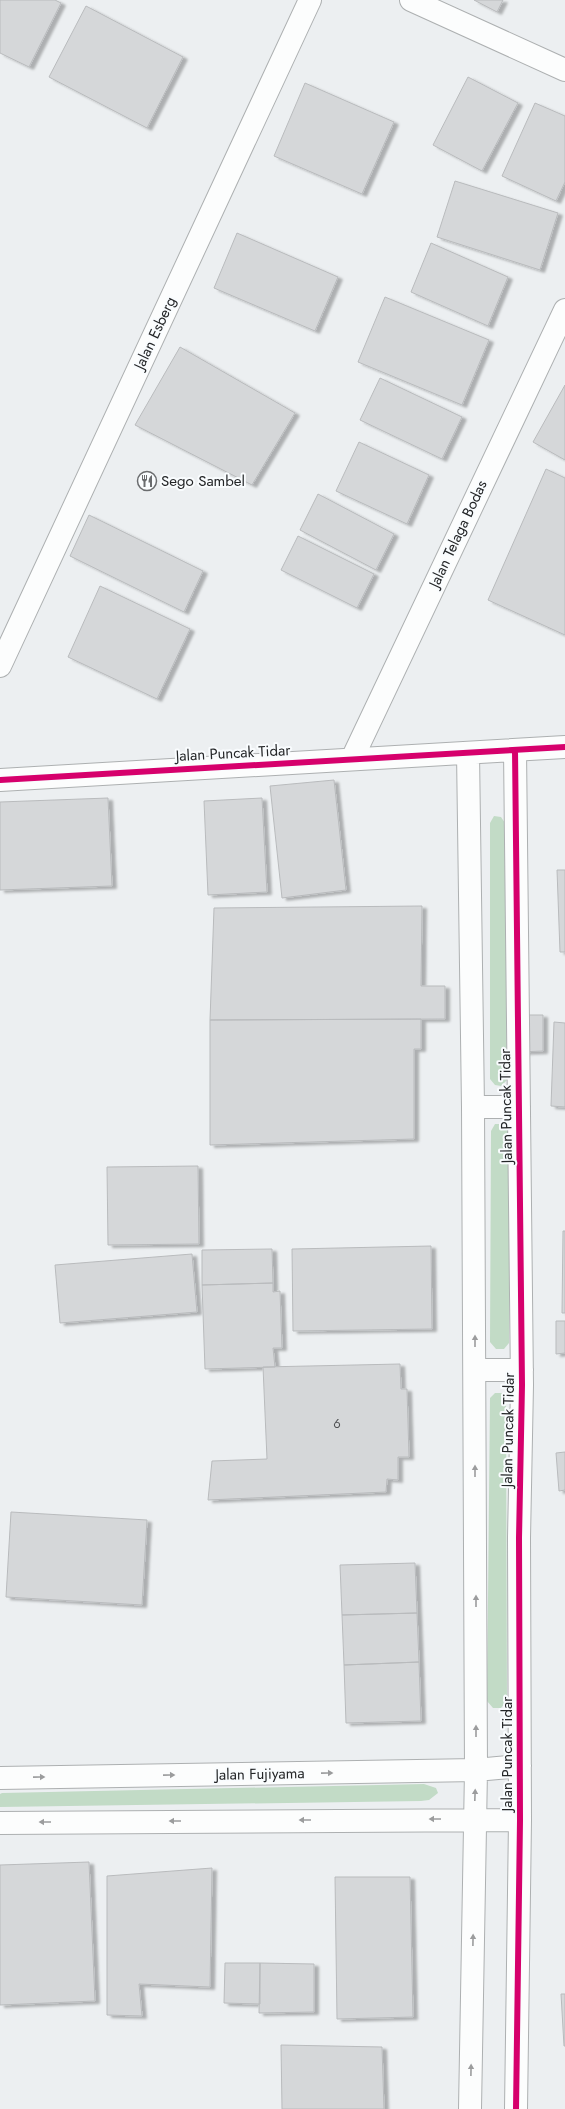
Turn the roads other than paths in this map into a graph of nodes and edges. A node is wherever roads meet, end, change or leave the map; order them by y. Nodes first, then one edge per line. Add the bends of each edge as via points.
1 (310, 0) edge
2 (411, 0) edge
3 (565, 70) edge
4 (565, 310) edge
5 (0, 666) edge
6 (565, 747) edge
7 (515, 750) junction
8 (468, 753) junction
9 (352, 758) junction
10 (0, 780) edge
11 (474, 1107) junction
12 (519, 1107) junction
13 (475, 1370) junction
14 (522, 1370) junction
15 (520, 1766) junction
16 (476, 1770) junction
17 (0, 1778) edge
18 (474, 1819) junction
19 (520, 1820) junction
20 (0, 1823) edge
21 (470, 2109) edge
22 (516, 2109) edge

1 - 5 street, Jalan Esberg
2 - 3 street
4 - 9 street, Jalan Telaga Bodas
6 - 7 street
7 - 8 street
7 - 12 street, Jalan Puncak Tidar
8 - 9 street, Jalan Puncak Tidar
8 - 11 street, Jalan Puncak Tidar
9 - 10 street, Jalan Puncak Tidar
11 - 12 street
13 -> 11 street, Jalan Puncak Tidar
12 - 14 street, Jalan Puncak Tidar
13 - 14 street
16 -> 13 street, Jalan Puncak Tidar
14 - 15 street, Jalan Puncak Tidar via 519,1538
15 - 16 street, Jalan Fujiyama
15 - 19 street, Jalan Puncak Tidar
17 -> 16 street, Jalan Fujiyama
18 -> 16 street, Jalan Puncak Tidar
18 - 19 street
18 -> 20 street
21 -> 18 street, Jalan Puncak Tidar
19 - 22 street, Jalan Puncak Tidar

